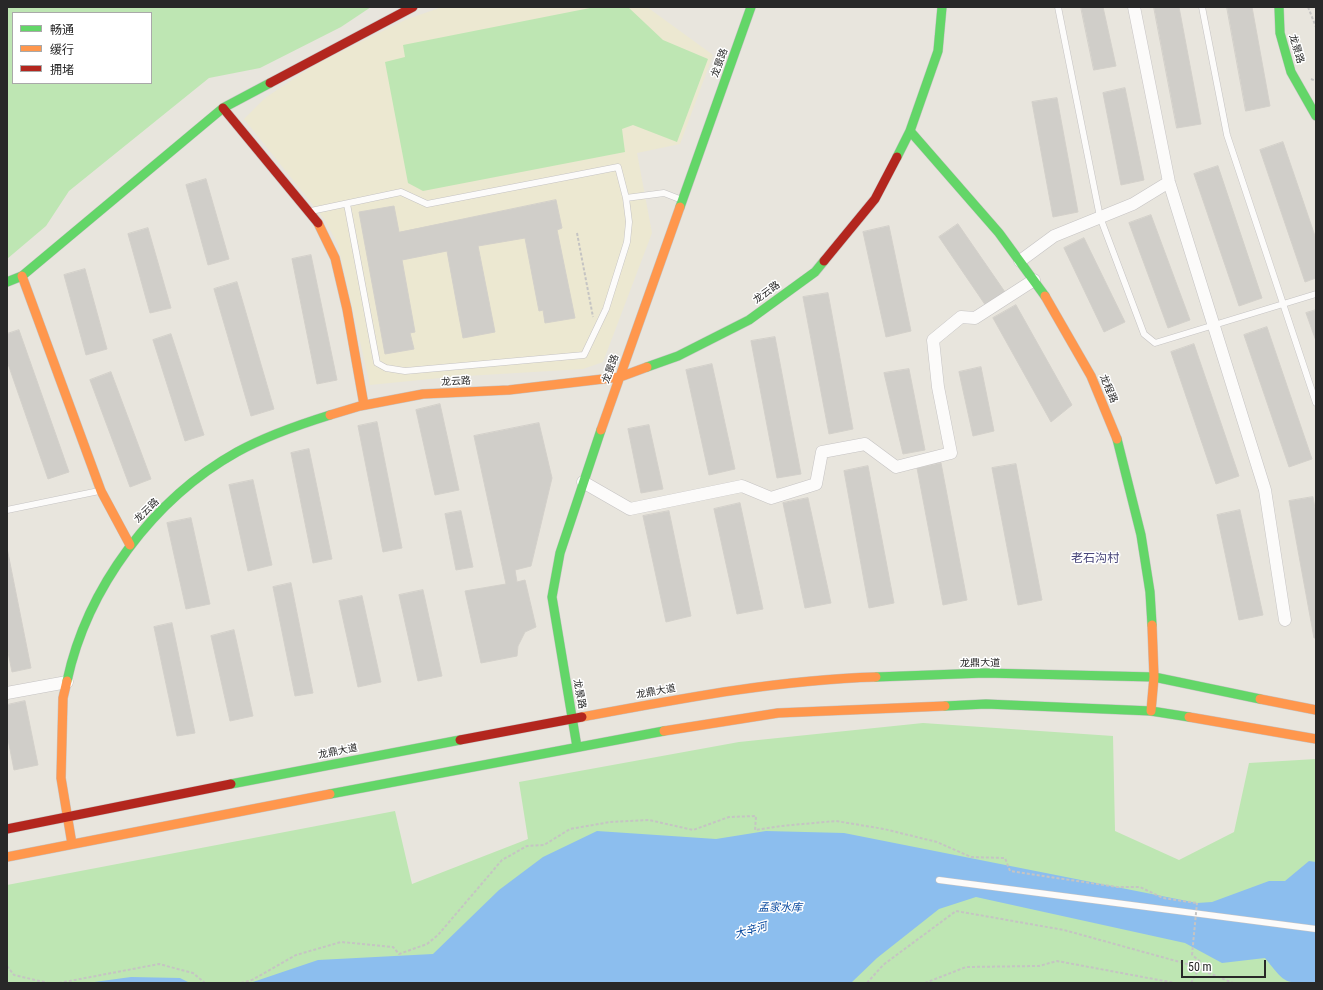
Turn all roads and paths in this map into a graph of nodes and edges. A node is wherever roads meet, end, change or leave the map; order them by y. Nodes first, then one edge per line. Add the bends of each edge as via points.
1 (412, 7) edge
2 (751, 7) edge
3 (942, 7) edge
4 (1058, 7) edge
5 (1134, 7) edge
6 (1202, 7) edge
7 (1279, 7) edge
8 (1308, 7) edge
9 (1316, 27) edge
10 (223, 108) junction
11 (1316, 116) edge
12 (910, 131) junction
13 (1170, 182) junction
14 (626, 198) junction
15 (683, 200) junction
16 (347, 204) junction
17 (310, 211) junction
18 (1100, 216) junction
19 (577, 233) dead end
20 (1020, 261) junction
21 (22, 276) junction
22 (1034, 280) junction
23 (7, 282) edge
24 (1316, 294) edge
25 (596, 332) junction
26 (620, 378) junction
27 (1316, 403) edge
28 (364, 405) junction
29 (583, 482) junction
30 (101, 491) junction
31 (7, 510) edge
32 (130, 545) junction
33 (1285, 620) dead end
34 (1154, 677) junction
35 (67, 682) junction
36 (7, 693) edge
37 (1151, 710) junction
38 (1316, 710) edge
39 (573, 718) junction
40 (1316, 739) edge
41 (577, 747) junction
42 (67, 817) junction
43 (7, 829) edge
44 (72, 844) junction
45 (7, 857) edge
46 (939, 880) dead end
47 (1316, 929) edge
48 (7, 966) edge
49 (1199, 969) junction
50 (48, 983) edge
51 (59, 983) edge
52 (204, 983) edge
53 (241, 983) edge
54 (867, 983) edge
55 (924, 983) edge
56 (1175, 983) edge
57 (1191, 983) edge
58 (1233, 983) edge

1 - 10 street
2 - 15 street, 龙景路
3 - 12 street, 龙云路 via 938,51
4 - 18 lane
5 - 13 street
6 - 27 lane via 1227,135
7 - 11 street, 龙景路 via 1280,33 1291,72
8 - 9 path
10 - 17 street
10 - 21 street
12 - 20 street, 龙程路 via 999,233
12 - 26 street, 龙云路 via 875,199 815,272 749,320 678,356
13 - 18 street via 1133,204
13 - 33 street via 1264,490
14 - 15 lane via 664,193
14 - 16 lane via 618,167 427,204 401,192
14 - 25 lane via 629,222 627,242
15 - 26 street, 龙景路
16 - 17 lane
16 - 25 lane via 377,363 386,368 405,371 584,355
17 - 28 street via 335,258
18 - 20 street via 1054,236
18 - 24 lane via 1144,334 1155,343
19 - 25 path
20 - 22 street, 龙程路
21 - 23 street
21 - 30 street
22 - 29 street via 975,318 961,316 933,340 938,387 951,453 896,467 866,444 822,452 816,484 771,498 742,486 630,509
22 - 34 street, 龙程路 via 1050,302 1091,376 1119,445 1141,535 1150,592
26 - 28 street, 龙云路 via 509,390 423,394
26 - 29 street, 龙景路
28 - 32 street, 龙云路 via 296,426 237,452 194,481 146,526
29 - 39 street, 龙景路 via 560,553 552,597
30 - 31 lane
30 - 32 street
32 - 35 street, 龙云路 via 113,570 88,619 72,657
34 - 37 street, 龙程路
34 - 38 street, 龙鼎大道
34 - 39 street, 龙鼎大道 via 985,673 832,678 708,694
35 - 36 street
35 - 42 street, 龙云路 via 63,698 61,778
37 - 40 street
37 - 41 street via 986,704 778,713
39 - 41 street, 龙景路
39 - 42 street, 龙鼎大道
41 - 44 street
42 - 43 street, 龙鼎大道
42 - 44 street, 龙云路
44 - 45 street
46 - 47 lane
48 - 50 path via 14,975
49 - 53 path, bridge via 1202,963 1192,955 1196,903 1163,898 1140,886 1117,887 1010,871 1005,858 971,857 937,842 836,821 755,830 756,816 729,817 693,830 649,820 610,822 570,829 544,845 527,846 502,860 438,935 427,944 399,954 393,947 341,942 296,955 252,980
49 - 54 path via 1064,930 956,911 883,966
49 - 57 path
49 - 58 path
51 - 52 path via 159,964 193,973
55 - 56 path via 966,967 1039,966 1057,962

